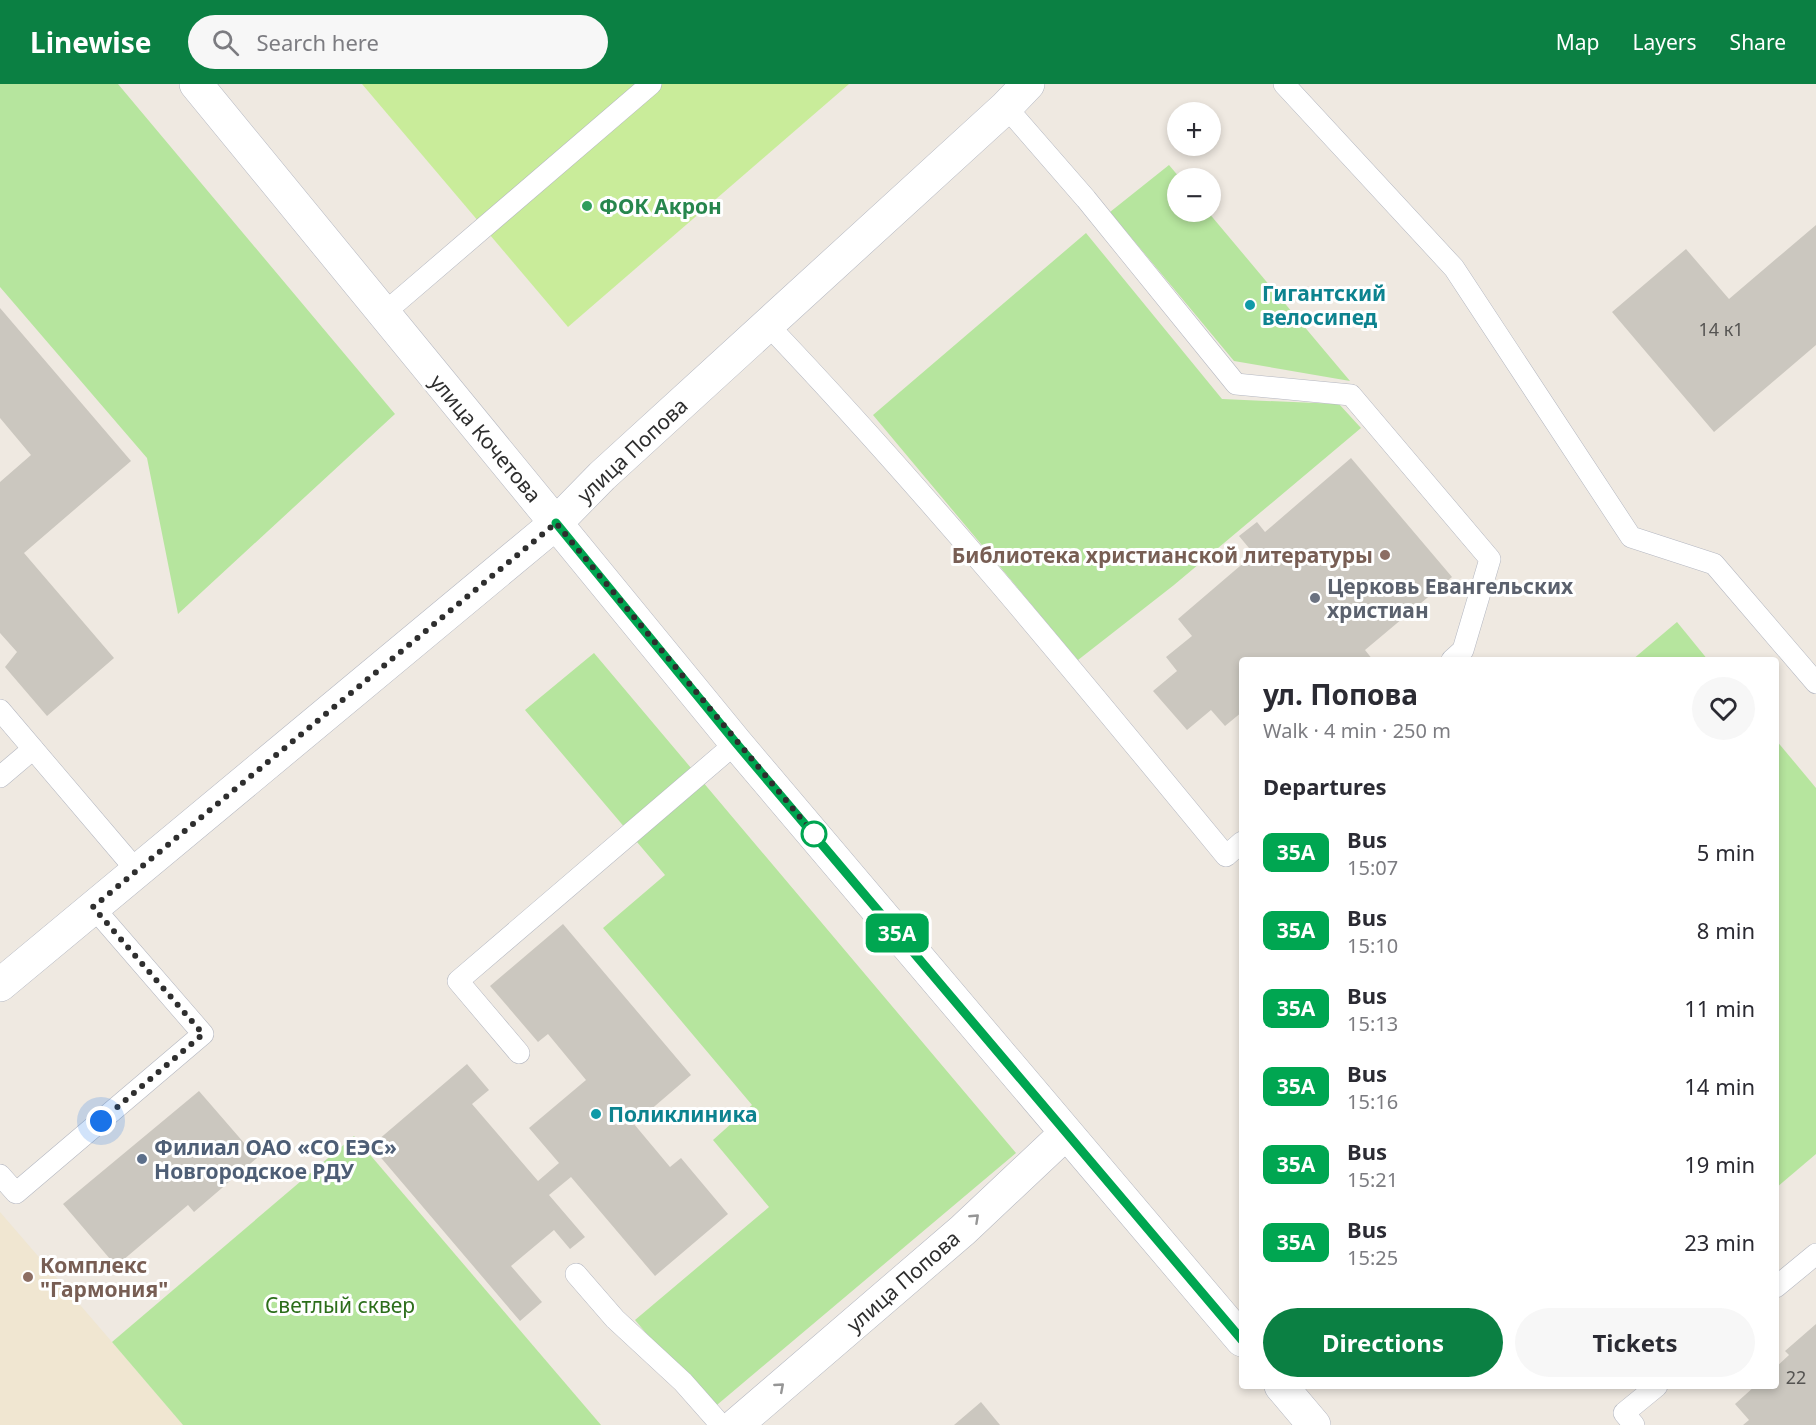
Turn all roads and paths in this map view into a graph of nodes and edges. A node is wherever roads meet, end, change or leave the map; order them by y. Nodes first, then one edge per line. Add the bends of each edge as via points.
1 (196, 84) edge
2 (651, 84) edge
3 (1284, 84) edge
4 (1017, 95) edge
5 (383, 314) junction
6 (767, 324) junction
7 (556, 523) junction
8 (1456, 657) edge
9 (1816, 683) edge
10 (0, 710) edge
11 (736, 743) junction
12 (33, 749) junction
13 (0, 777) edge
14 (1239, 845) edge
15 (137, 871) junction
16 (93, 907) junction
17 (0, 985) edge
18 (519, 1053) dead end
19 (1066, 1133) junction
20 (0, 1175) edge
21 (1816, 1254) edge
22 (576, 1274) dead end
23 (1779, 1285) edge
24 (1239, 1336) edge
25 (1284, 1389) edge
26 (1653, 1389) edge
27 (721, 1425) edge
28 (736, 1425) edge
29 (1314, 1425) edge
30 (1635, 1425) edge

1 - 5 street, улица Кочетова
2 - 5 lane
3 - 9 lane via 1454,268 1631,537 1714,564
4 - 6 street, улица Попова
4 - 8 lane via 1086,199 1236,384 1351,395 1490,559 1464,650
5 - 7 street, улица Кочетова
6 - 7 street, улица Попова
6 - 14 lane via 853,416 1226,856
7 - 11 street, улица Кочетова
7 - 15 street, улица Попова
10 - 12 lane
11 - 18 lane via 458,981
11 - 19 street, улица Кочетова
12 - 13 lane
12 - 15 lane
15 - 16 street, улица Попова
16 - 17 street, улица Попова
16 - 20 lane via 203,1034 16,1193
19 - 24 street, улица Кочетова
28 -> 19 street, улица Попова via 963,1230
21 - 23 lane
22 - 27 lane via 615,1319 683,1382
25 - 29 street
26 - 30 lane via 1624,1413

